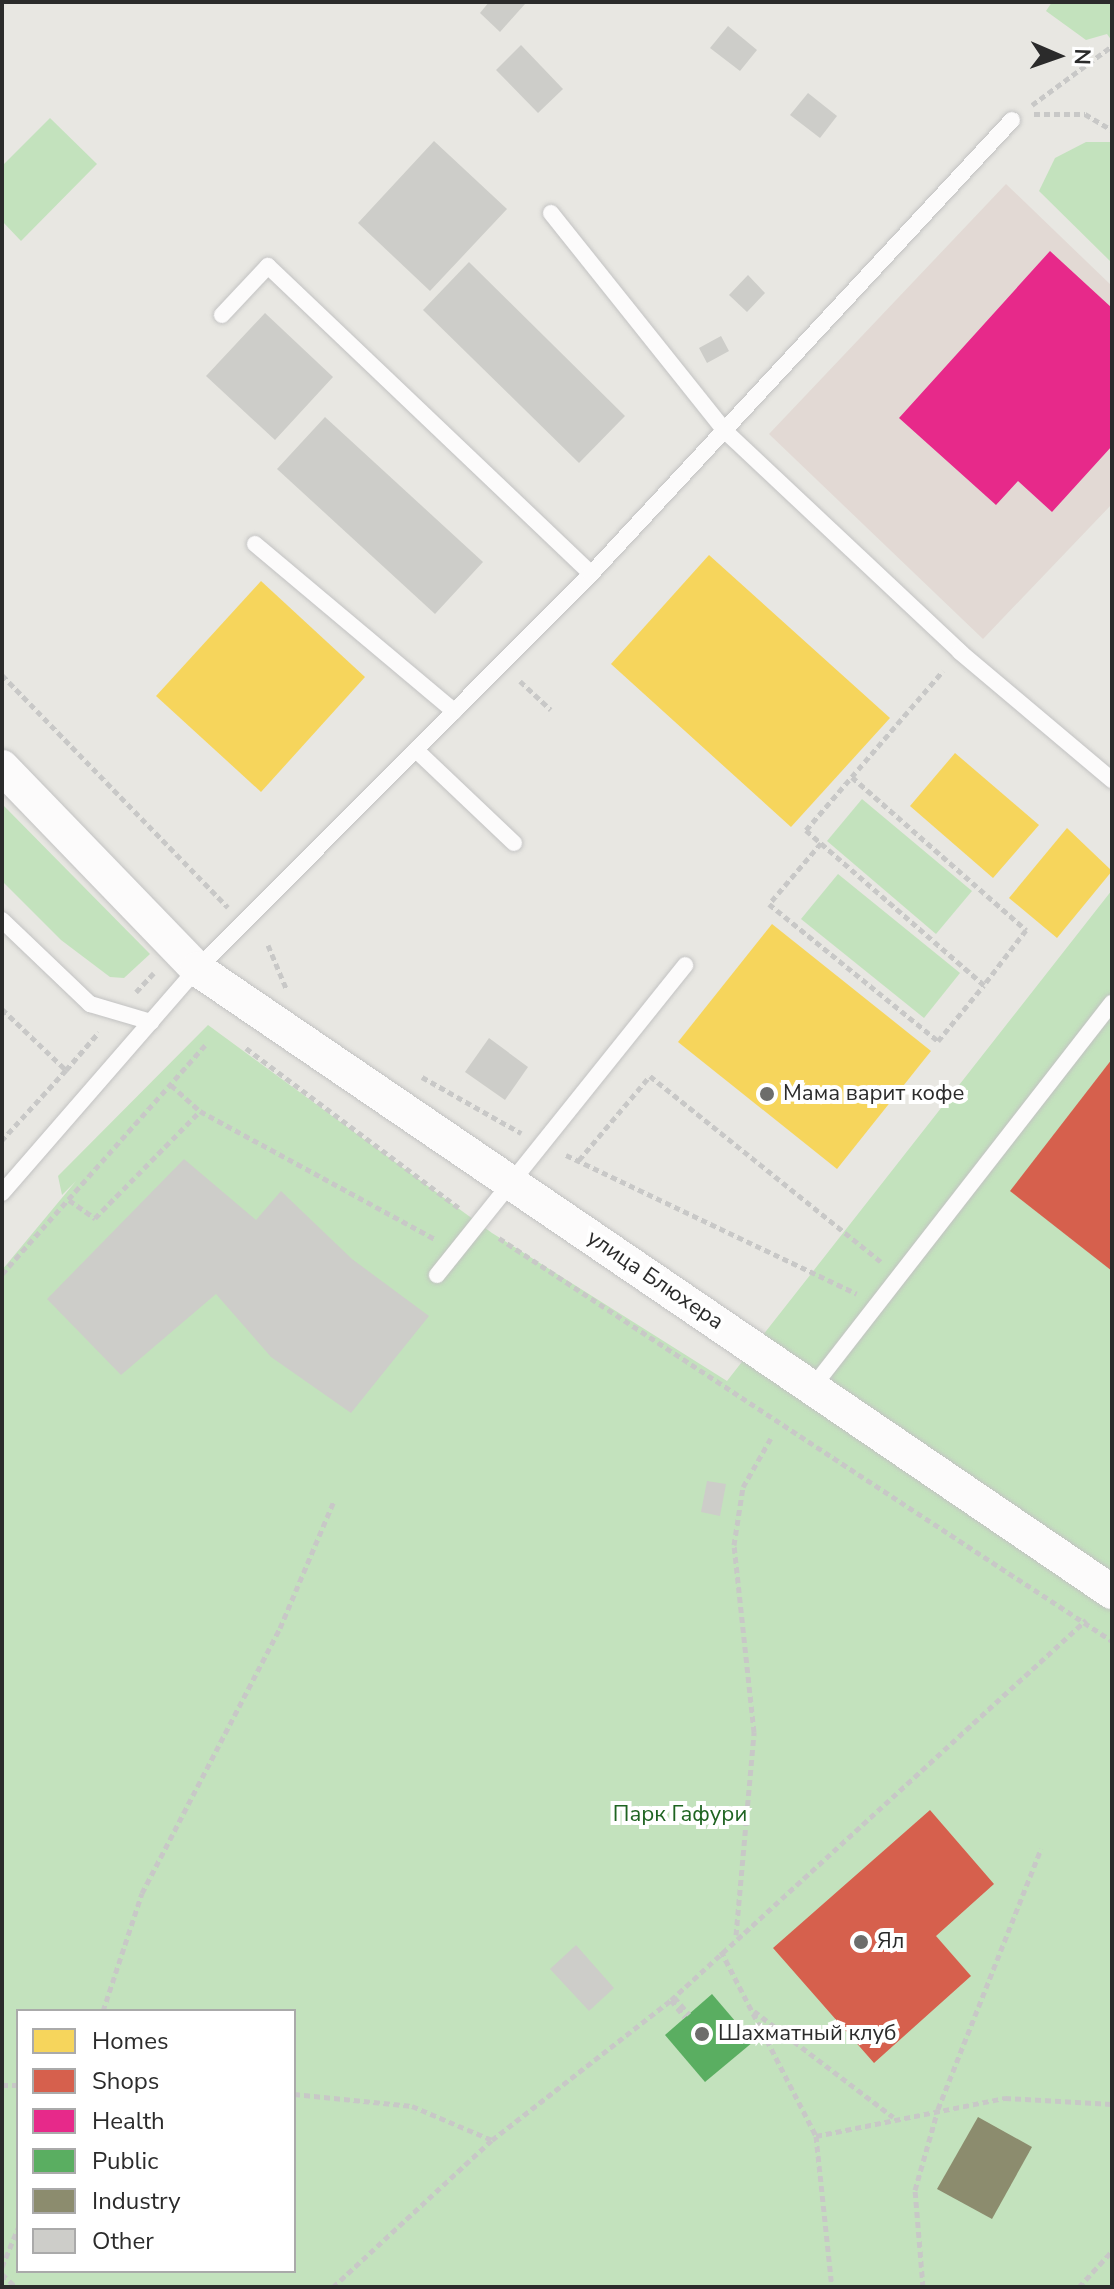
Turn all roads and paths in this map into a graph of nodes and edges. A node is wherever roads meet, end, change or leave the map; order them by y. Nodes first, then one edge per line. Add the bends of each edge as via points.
1 (1112, 46) edge
2 (1012, 120) junction
3 (1112, 130) edge
4 (551, 213) dead end
5 (222, 315) dead end
6 (724, 430) junction
7 (255, 544) dead end
8 (591, 574) junction
9 (960, 652) junction
10 (501, 664) junction
11 (2, 675) edge
12 (551, 710) dead end
13 (454, 711) junction
14 (416, 750) junction
15 (2, 767) edge
16 (852, 777) junction
17 (1112, 780) edge
18 (514, 843) dead end
19 (821, 843) junction
20 (224, 903) junction
21 (239, 916) dead end
22 (2, 920) edge
23 (268, 945) dead end
24 (188, 959) junction
25 (685, 965) dead end
26 (984, 985) junction
27 (1112, 1003) edge
28 (293, 1005) dead end
29 (2, 1009) edge
30 (117, 1012) junction
31 (151, 1022) junction
32 (238, 1042) dead end
33 (207, 1043) dead end
34 (66, 1070) junction
35 (417, 1074) dead end
36 (171, 1085) junction
37 (200, 1111) junction
38 (2, 1140) edge
39 (542, 1144) junction
40 (579, 1160) junction
41 (511, 1182) junction
42 (2, 1193) edge
43 (69, 1200) junction
44 (479, 1223) junction
45 (457, 1251) junction
46 (2, 1274) edge
47 (437, 1275) dead end
48 (899, 1277) junction
49 (877, 1304) junction
50 (812, 1388) junction
51 (771, 1438) dead end
52 (334, 1501) dead end
53 (1111, 1591) edge
54 (1085, 1622) junction
55 (1112, 1641) edge
56 (1041, 1849) dead end
57 (736, 1936) junction
58 (721, 1951) junction
59 (672, 1998) junction
60 (751, 2008) junction
61 (104, 2009) edge
62 (687, 2016) dead end
63 (296, 2094) edge
64 (1112, 2104) edge
65 (938, 2109) junction
66 (893, 2117) junction
67 (816, 2136) junction
68 (492, 2140) junction
69 (16, 2233) edge
70 (1112, 2251) edge
71 (2, 2267) edge
72 (2, 2274) edge
73 (16, 2287) edge
74 (333, 2287) edge
75 (832, 2287) edge
76 (923, 2287) edge
77 (1079, 2287) edge

1 - 2 path
2 - 3 path via 1053,109 1085,114
2 - 6 lane
4 - 6 lane
5 - 8 lane via 268,266
6 - 8 lane
6 - 9 lane
7 - 13 lane
8 - 10 lane
9 - 16 path
9 - 17 lane
10 - 12 path
10 - 13 lane
11 - 20 path
13 - 14 lane
14 - 18 lane
14 - 24 lane
15 - 24 street, улица Блюхера
16 - 19 path via 806,830
16 - 26 path via 1026,930
19 - 26 path
19 - 26 path via 769,904 938,1041
20 - 21 path
20 - 24 path
22 - 30 lane via 90,1004
23 - 28 path
24 - 30 path
24 - 31 lane
24 - 41 street, улица Блюхера
25 - 39 lane
27 - 48 lane
29 - 34 path
30 - 31 lane
30 - 34 path
31 - 42 lane
32 - 44 path
33 - 36 path
34 - 38 path
35 - 39 path
36 - 37 path
36 - 43 path
37 - 43 path via 95,1218
37 - 45 path
39 - 40 path
39 - 41 lane
40 - 48 path via 650,1076
40 - 49 path
41 - 44 lane
41 - 50 street, улица Блюхера
43 - 46 path
44 - 45 lane
44 - 54 path
45 - 47 lane
48 - 49 lane
49 - 50 lane
50 - 53 street, улица Блюхера
51 - 57 path via 743,1487 734,1545 754,1732
52 - 61 path via 280,1628 142,1893
53 - 54 path
54 - 55 path
54 - 57 path
56 - 65 path
57 - 58 path
58 - 59 path
58 - 60 path
59 - 62 path
59 - 68 path
60 - 66 path
60 - 67 path
63 - 68 path via 412,2106
64 - 65 path via 1005,2098
65 - 66 path
65 - 76 path via 915,2190
66 - 67 path
67 - 75 path
68 - 74 path
69 - 71 path
70 - 77 path
72 - 73 path

